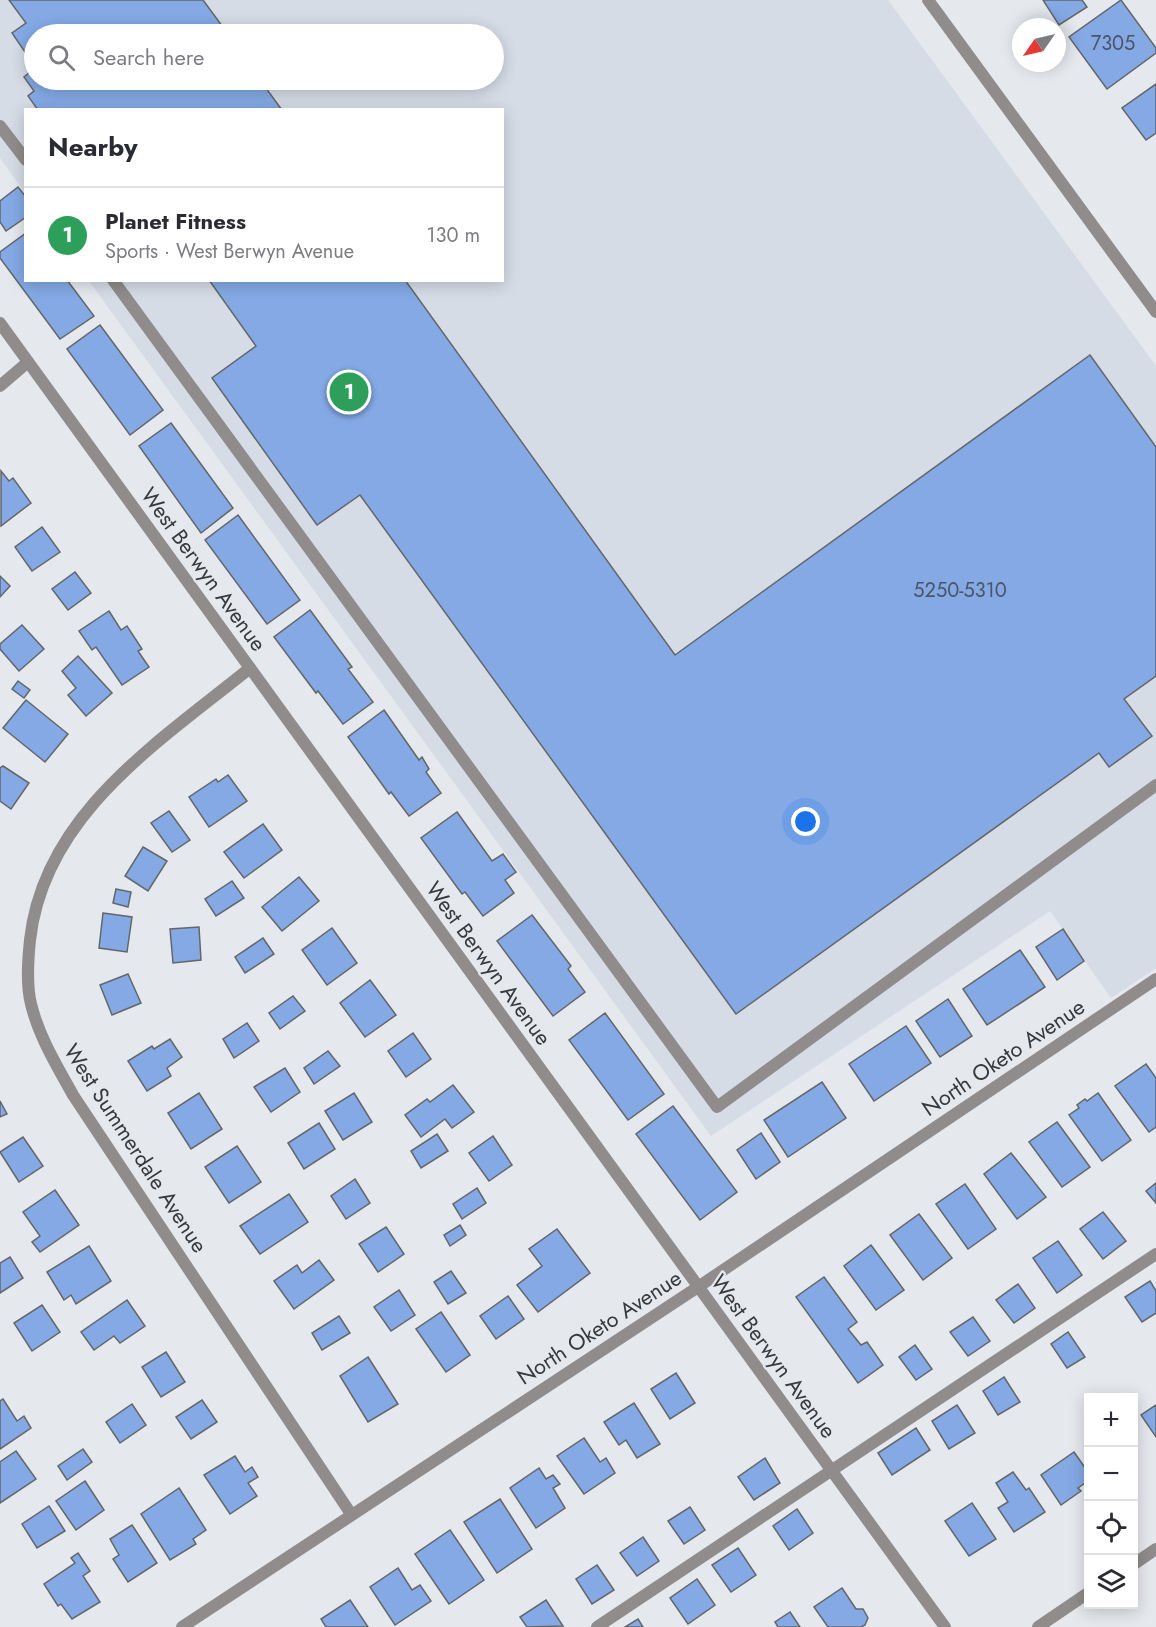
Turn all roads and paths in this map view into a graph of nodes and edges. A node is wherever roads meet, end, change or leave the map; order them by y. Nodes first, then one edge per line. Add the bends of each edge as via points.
1 (928, 0) edge
2 (0, 126) edge
3 (24, 157) edge
4 (114, 282) edge
5 (1156, 312) edge
6 (0, 323) edge
7 (28, 362) junction
8 (0, 386) edge
9 (250, 668) junction
10 (1156, 785) edge
11 (1156, 980) edge
12 (1156, 1254) edge
13 (698, 1287) junction
14 (832, 1472) junction
15 (351, 1514) junction
16 (1156, 1549) edge
17 (1138, 1561) edge
18 (1084, 1596) edge
19 (182, 1627) edge
20 (597, 1627) edge
21 (945, 1627) edge
22 (1038, 1627) edge

1 - 5 street
2 - 3 street
4 - 10 street via 717,1107
6 - 7 street, West Berwyn Avenue
7 - 8 street
7 - 9 street, West Berwyn Avenue
9 - 13 street, West Berwyn Avenue
9 - 15 street, West Summerdale Avenue via 102,792 65,841 45,877 33,917 28,959 31,1003 46,1046 73,1095
11 - 13 street, North Oketo Avenue
12 - 14 street
13 - 14 street, West Berwyn Avenue
13 - 15 street, North Oketo Avenue
14 - 20 street
14 - 21 street, West Berwyn Avenue
15 - 19 street, North Oketo Avenue
16 - 17 street
18 - 22 street

